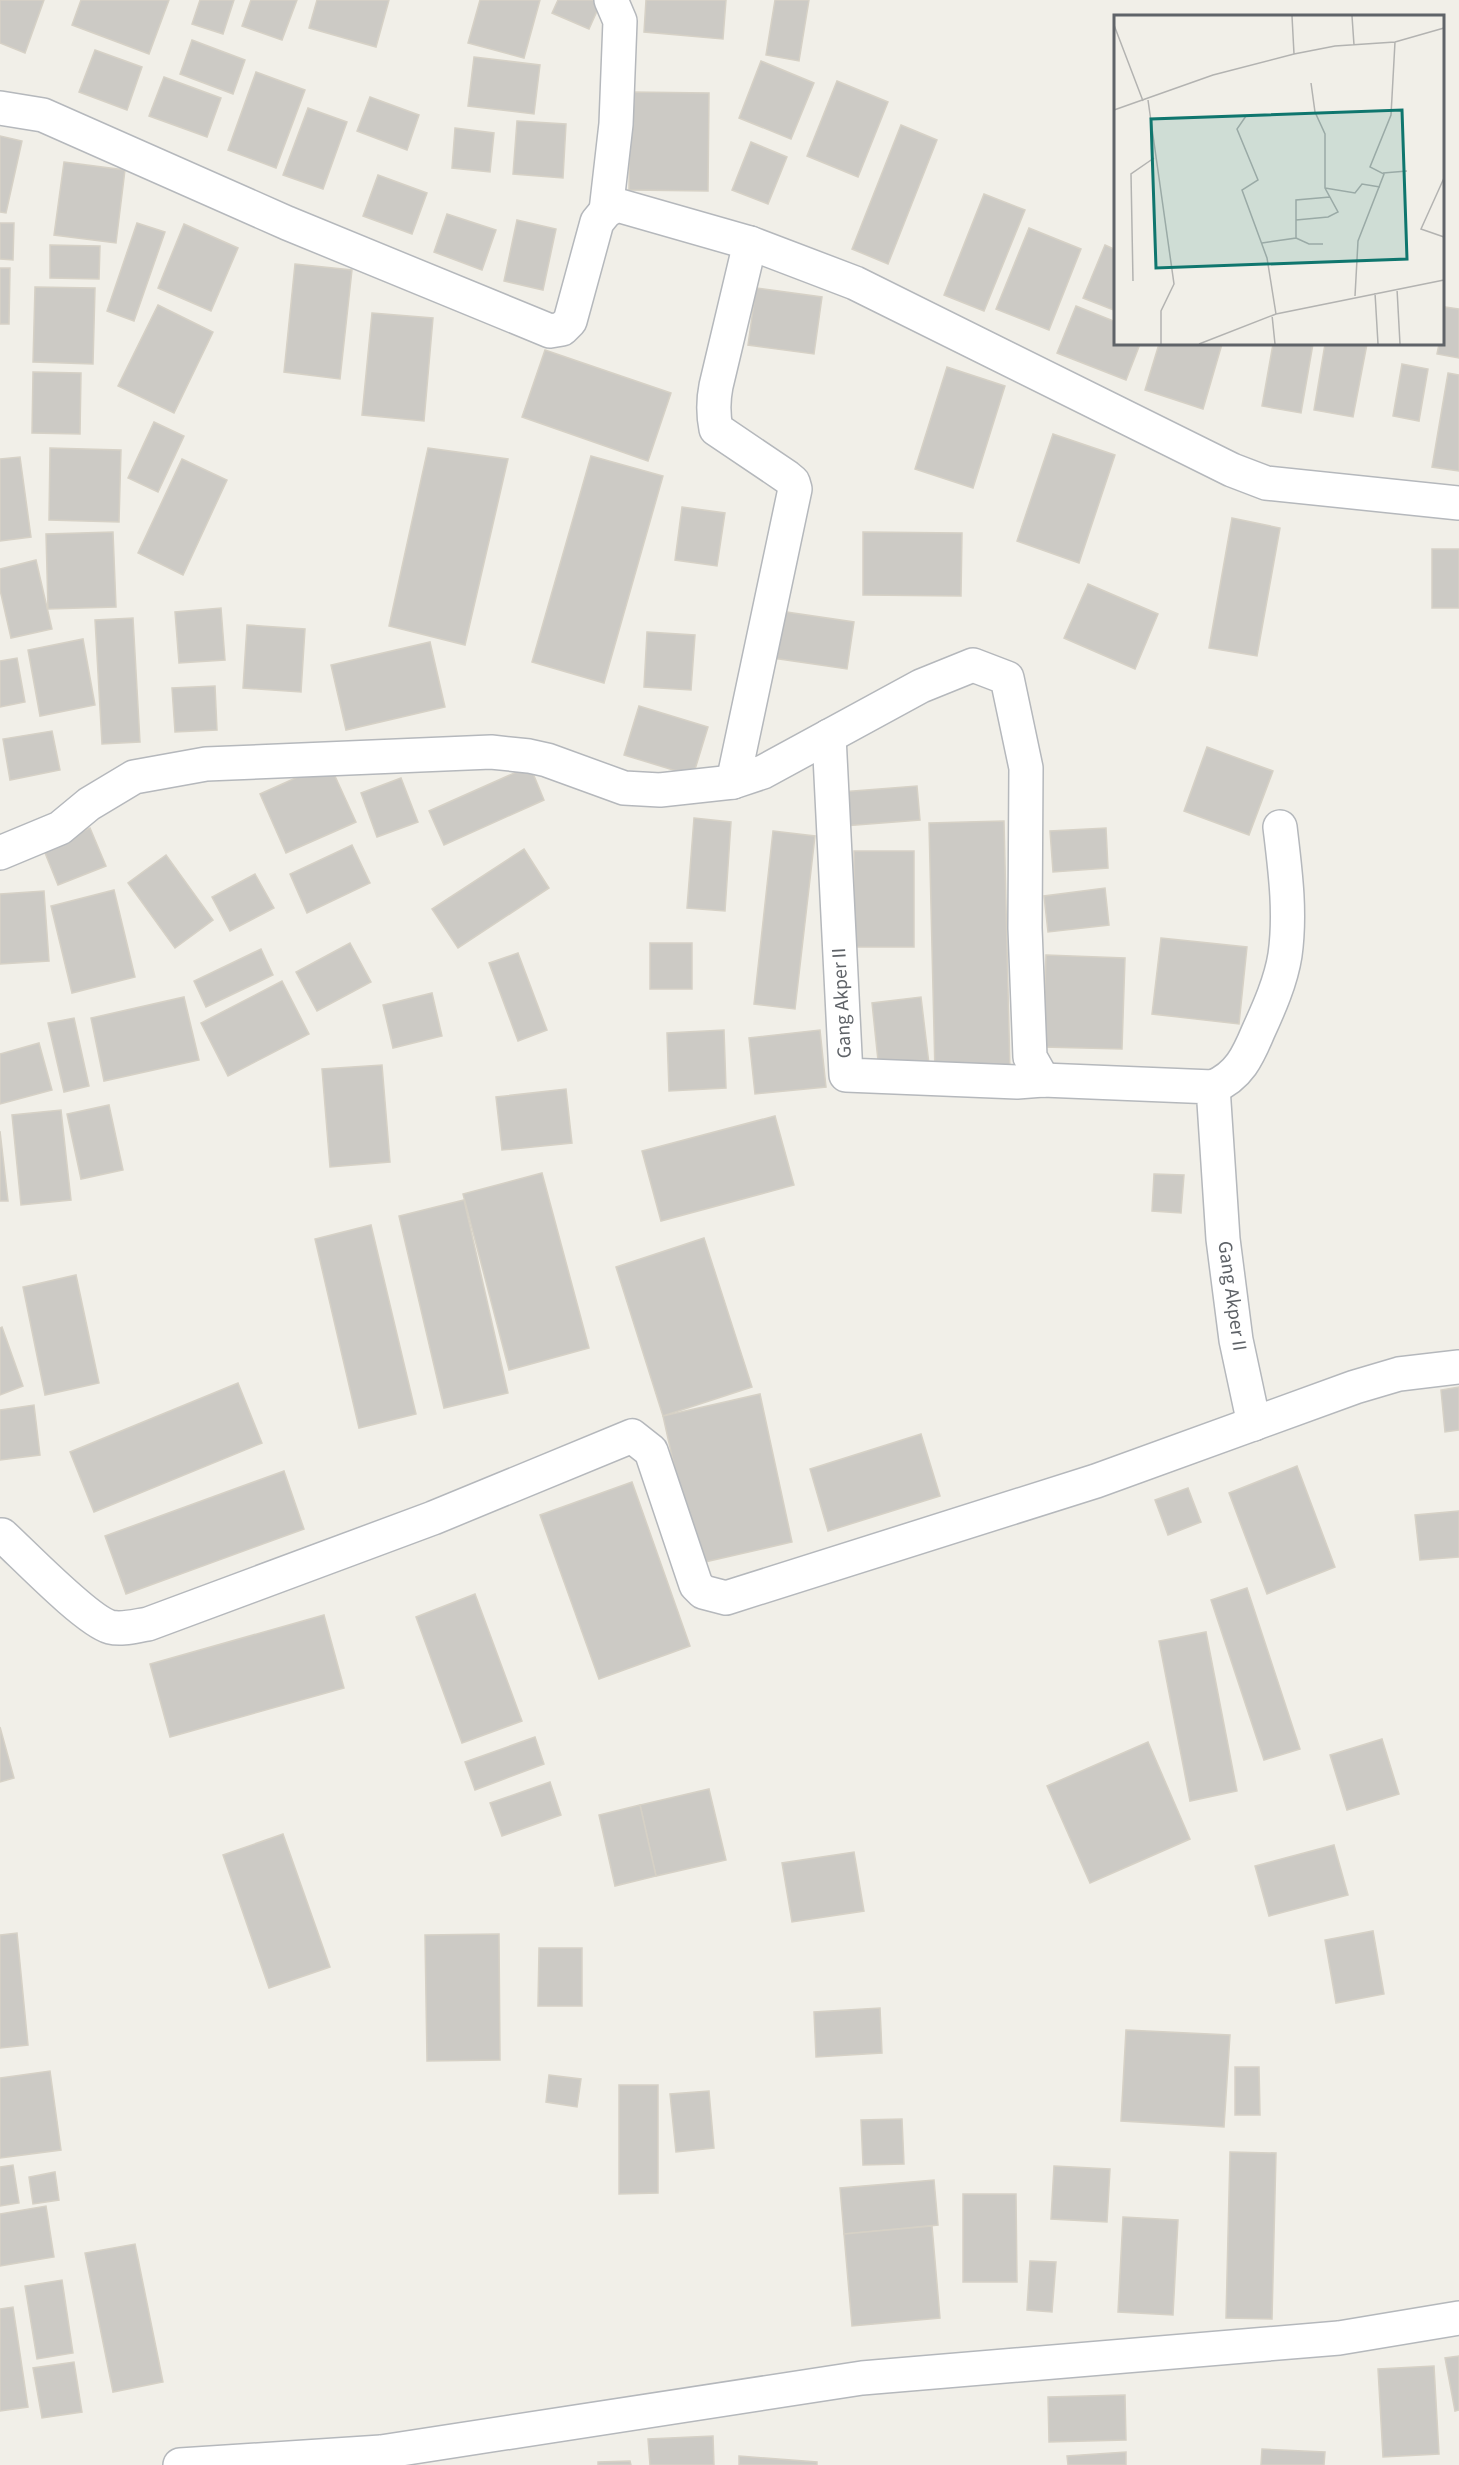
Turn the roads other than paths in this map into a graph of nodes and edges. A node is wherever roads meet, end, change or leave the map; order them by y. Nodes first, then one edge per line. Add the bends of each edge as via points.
1 (611, 0) edge
2 (0, 108) edge
3 (606, 211) junction
4 (750, 243) junction
5 (1459, 503) edge
6 (829, 736) junction
7 (733, 782) junction
8 (1280, 827) dead end
9 (0, 853) edge
10 (1043, 1080) junction
11 (1213, 1087) junction
12 (1459, 1367) edge
13 (1254, 1424) junction
14 (2, 1535) dead end
15 (1459, 2318) edge
16 (385, 2458) edge
17 (180, 2465) edge

1 - 3 street via 620,21 616,124
2 - 3 street via 43,116 287,223 550,331 562,330 570,321 597,222
3 - 4 street via 618,205
4 - 5 street via 855,283 1232,470 1266,483
4 - 7 street via 716,386 716,429 787,477 795,489
6 - 7 street via 763,772
6 - 10 street, Gang Akper II via 846,1075
6 - 10 street via 921,686 973,665 1007,678 1026,768 1025,928 1030,1057
7 - 9 street via 624,788 547,760 491,752 206,764 134,777 60,828
8 - 11 street via 1287,893 1285,955 1271,1002 1245,1062 1223,1083
10 - 11 street, Gang Akper II
11 - 13 street, Gang Akper II via 1223,1239 1236,1340
12 - 13 street via 1399,1374
13 - 14 street via 1096,1481 726,1598 703,1592 696,1585 651,1451 632,1436 433,1518 147,1624 127,1628 110,1627 90,1617
15 - 16 street via 1339,2338 862,2378
16 - 17 street

